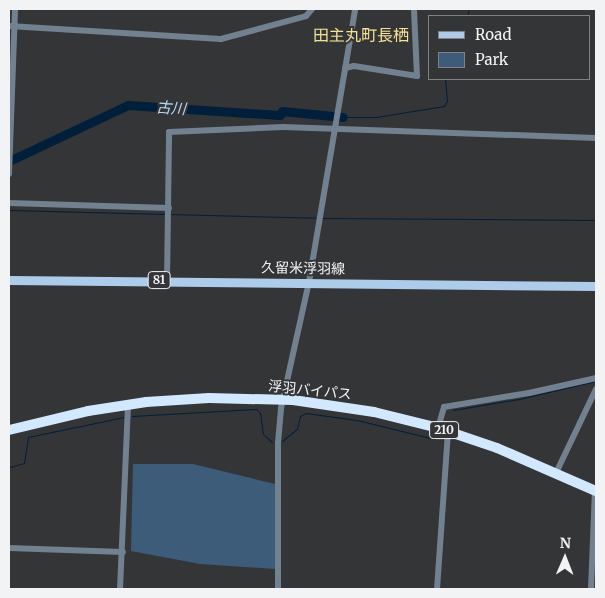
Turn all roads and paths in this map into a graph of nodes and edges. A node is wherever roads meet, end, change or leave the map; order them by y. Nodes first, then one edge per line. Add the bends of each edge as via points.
1 (15, 9) edge
2 (312, 9) edge
3 (355, 9) edge
4 (414, 9) edge
5 (11, 26) edge
6 (345, 68) junction
7 (335, 130) junction
8 (596, 138) edge
9 (10, 144) edge
10 (9, 174) edge
11 (9, 203) edge
12 (169, 208) junction
13 (9, 280) edge
14 (167, 280) junction
15 (309, 282) junction
16 (596, 286) edge
17 (596, 378) edge
18 (596, 389) edge
19 (282, 400) junction
20 (128, 404) junction
21 (438, 428) junction
22 (9, 430) edge
23 (448, 431) junction
24 (556, 472) junction
25 (596, 491) edge
26 (9, 548) edge
27 (123, 552) junction
28 (120, 589) edge
29 (278, 589) edge
30 (437, 589) edge
31 (591, 589) edge

1 - 5 street
2 - 5 street via 306,16 221,39
3 - 6 street
4 - 6 street via 418,76 354,66
5 - 9 street
6 - 7 street
7 - 8 street
7 - 12 street via 283,127 169,132
7 - 15 street
9 - 10 street
11 - 12 street
12 - 14 street
13 - 14 main road, 久留米浮羽線 / 81
14 - 15 main road, 久留米浮羽線 / 81
15 - 16 main road, 久留米浮羽線 / 81
15 - 19 street
17 - 21 street via 529,393 444,406
18 - 24 street
19 - 20 highway, 浮羽バイパス / 210 via 209,398
19 - 21 highway, 浮羽バイパス / 210 via 345,406
19 - 29 street via 278,443
20 - 22 highway, 浮羽バイパス / 210
20 - 27 street
21 - 23 highway, 浮羽バイパス / 210
23 - 24 highway, 浮羽バイパス / 210
23 - 30 street
24 - 25 highway, 浮羽バイパス / 210
25 - 31 street
26 - 27 street
27 - 28 street

